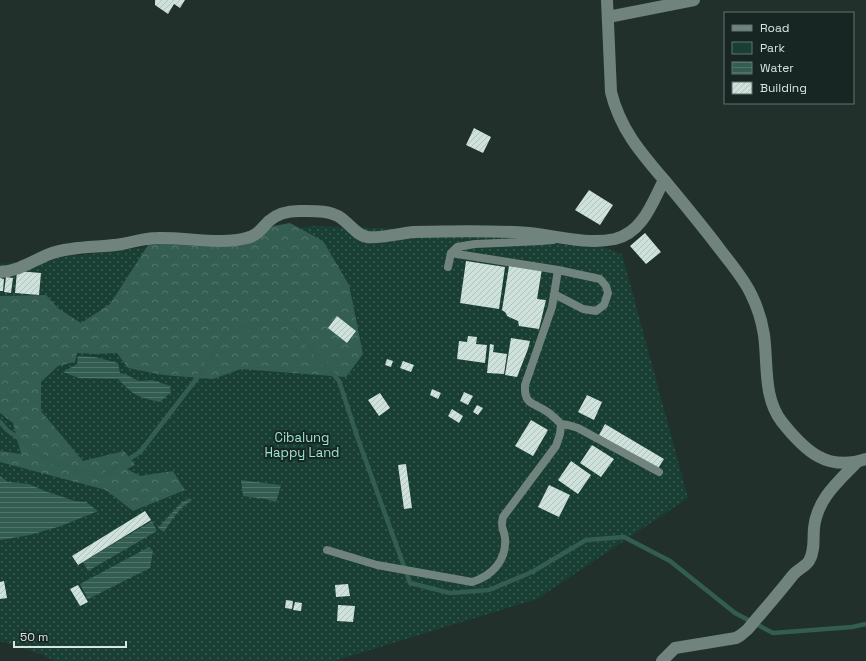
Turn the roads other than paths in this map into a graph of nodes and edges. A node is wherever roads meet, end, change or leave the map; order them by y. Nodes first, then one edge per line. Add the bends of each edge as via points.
1 (607, 0) edge
2 (694, 0) edge
3 (608, 17) junction
4 (664, 180) junction
5 (564, 238) junction
6 (451, 253) junction
7 (448, 267) dead end
8 (558, 270) junction
9 (0, 272) edge
10 (554, 294) junction
11 (561, 424) junction
12 (861, 460) edge
13 (659, 472) dead end
14 (327, 550) dead end
15 (662, 661) edge

1 - 3 street
2 - 3 street
3 - 4 street via 610,79 614,104 629,136
4 - 5 street via 642,222 629,234 601,241
4 - 12 street via 716,243 751,294 763,330 770,394 778,417 805,447 825,460 840,464
5 - 6 lane via 475,244 457,247
5 - 9 street via 527,233 481,232 413,232 369,238 362,236 342,219 330,213 289,211 276,216 257,234 246,239 156,238 71,249 47,255 13,271
6 - 7 lane
6 - 8 lane
8 - 10 lane
8 - 10 lane via 600,279 608,293 604,305 596,311 583,309
10 - 11 lane via 525,395 529,402 549,413
11 - 13 lane via 578,428
11 - 14 lane via 556,446 503,517 501,526 505,538 504,552 494,570 483,579 472,582 377,565
12 - 15 street via 820,504 809,562 795,573 748,629 736,638 675,648

